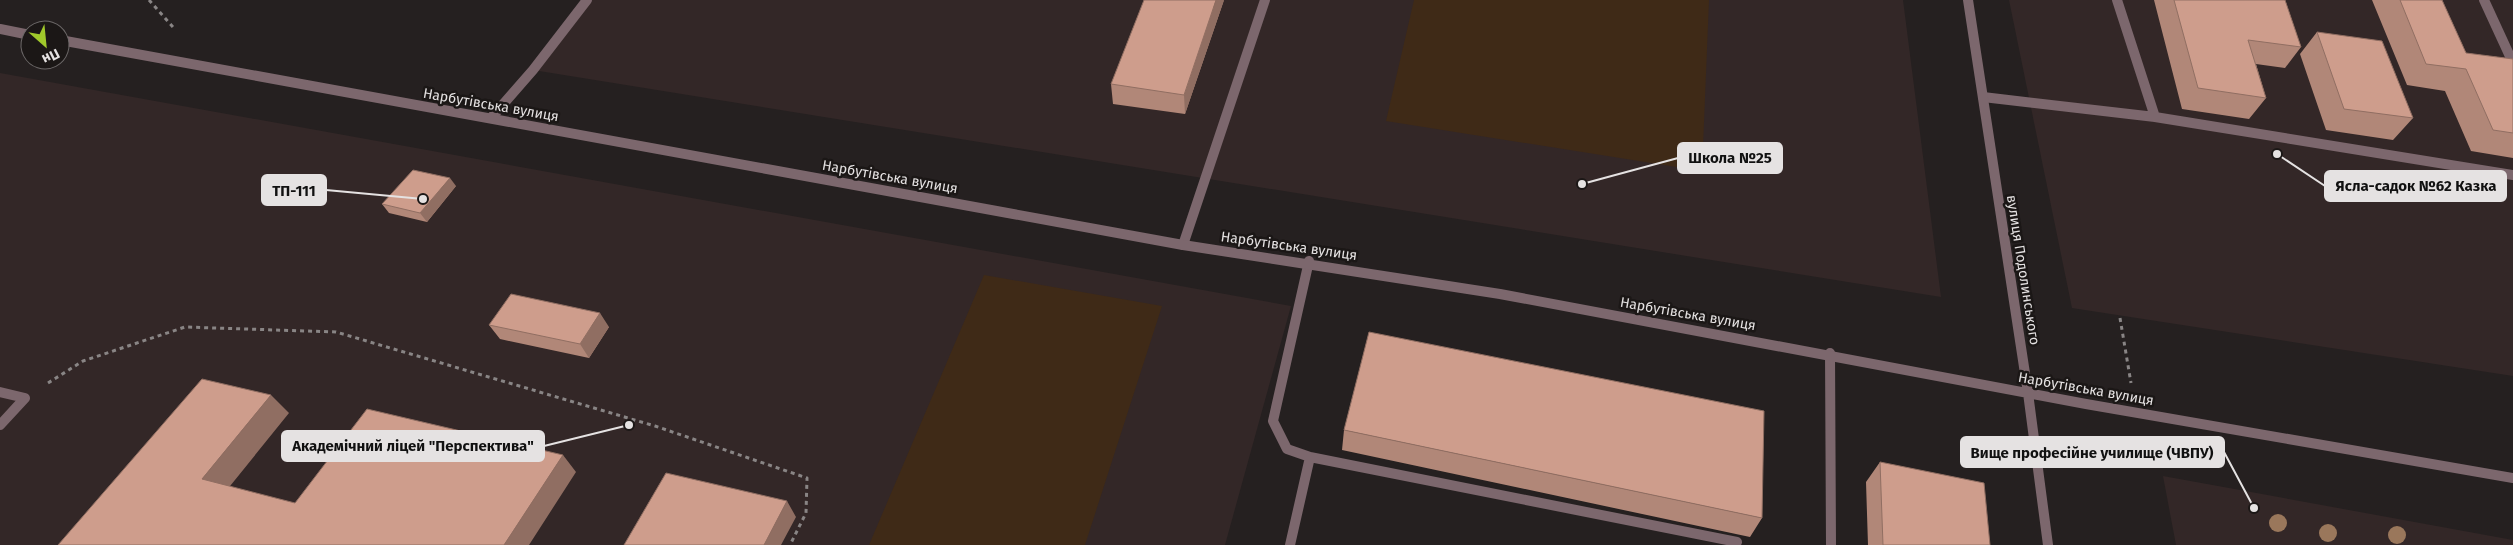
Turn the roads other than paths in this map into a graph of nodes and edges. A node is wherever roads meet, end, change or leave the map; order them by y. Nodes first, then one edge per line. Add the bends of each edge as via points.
1 (587, 0) edge
2 (1265, 0) edge
3 (1968, 0) edge
4 (2117, 0) edge
5 (2484, 0) edge
6 (0, 29) edge
7 (20, 33) edge
8 (70, 42) edge
9 (2513, 63) edge
10 (1983, 97) junction
11 (2155, 117) junction
12 (491, 118) junction
13 (2513, 175) edge
14 (1183, 245) junction
15 (1309, 261) junction
16 (1830, 353) junction
17 (0, 392) edge
18 (2028, 393) junction
19 (0, 425) edge
20 (1310, 457) junction
21 (2513, 478) edge
22 (1737, 542) dead end
23 (1290, 545) edge
24 (1831, 545) edge
25 (2048, 545) edge

1 - 12 street
2 - 14 street
3 - 10 street, вулиця Подолинського
4 - 11 street
5 - 9 street
6 - 7 street
8 - 12 street, Нарбутівська вулиця
10 - 11 street
10 - 18 street, вулиця Подолинського
11 - 13 street
12 - 14 street, Нарбутівська вулиця
14 - 15 street, Нарбутівська вулиця
15 - 16 street, Нарбутівська вулиця
15 - 20 street via 1273,421 1287,449
16 - 18 street, Нарбутівська вулиця
16 - 24 street
17 - 19 street via 25,398
18 - 21 street, Нарбутівська вулиця
18 - 25 street, вулиця Подолинського
20 - 22 street
20 - 23 street

